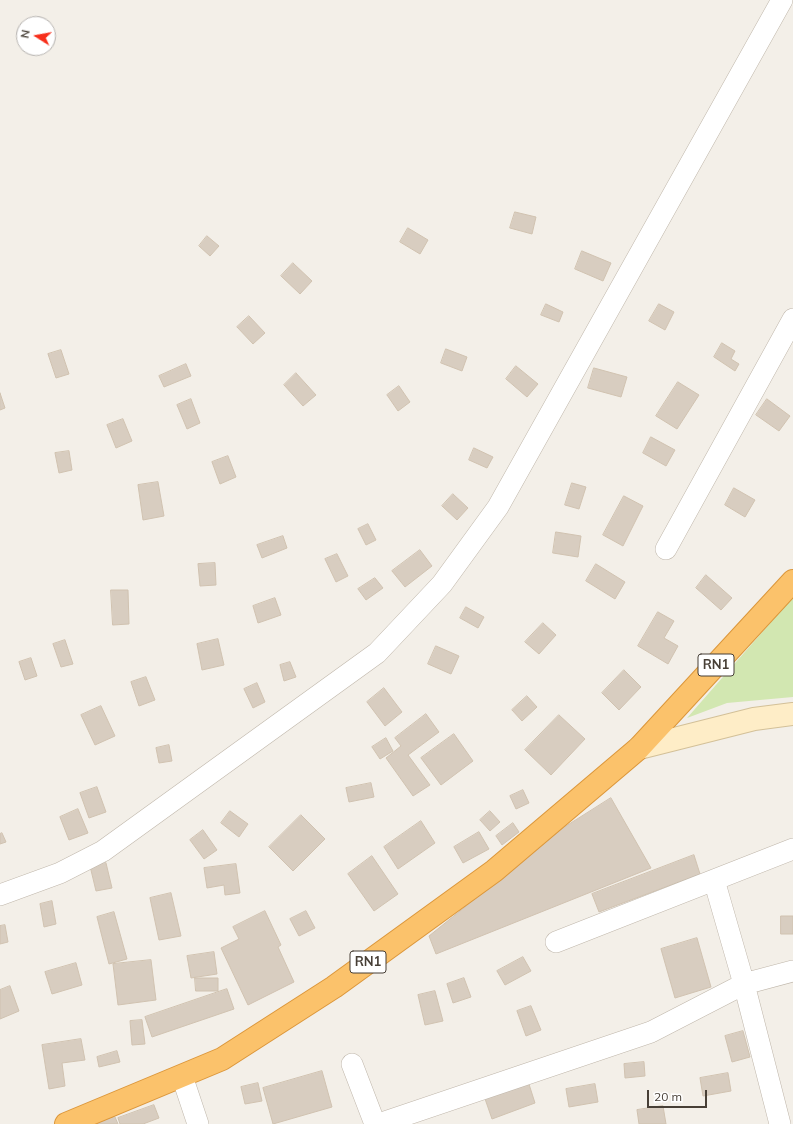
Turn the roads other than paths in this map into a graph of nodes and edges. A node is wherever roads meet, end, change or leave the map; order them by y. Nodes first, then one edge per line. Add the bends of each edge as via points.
1 (782, 0) edge
2 (793, 319) edge
3 (666, 549) dead end
4 (793, 580) edge
5 (793, 714) edge
6 (639, 748) junction
7 (793, 849) edge
8 (714, 880) junction
9 (0, 896) edge
10 (556, 942) dead end
11 (793, 971) edge
12 (744, 984) junction
13 (352, 1064) dead end
14 (182, 1076) junction
15 (66, 1124) edge
16 (198, 1124) edge
17 (375, 1124) edge
18 (379, 1124) edge
19 (780, 1124) edge

1 - 9 street via 498,507 442,584 377,653 103,851 60,873
2 - 3 street
4 - 6 highway, RN1
5 - 6 main road via 754,719
6 - 14 highway, RN1 via 494,871 334,987 222,1060
7 - 8 street
8 - 10 street
8 - 12 street
11 - 12 street
12 - 18 street via 651,1032
12 - 19 street
13 - 17 street
14 - 15 highway, RN1
14 - 16 street

